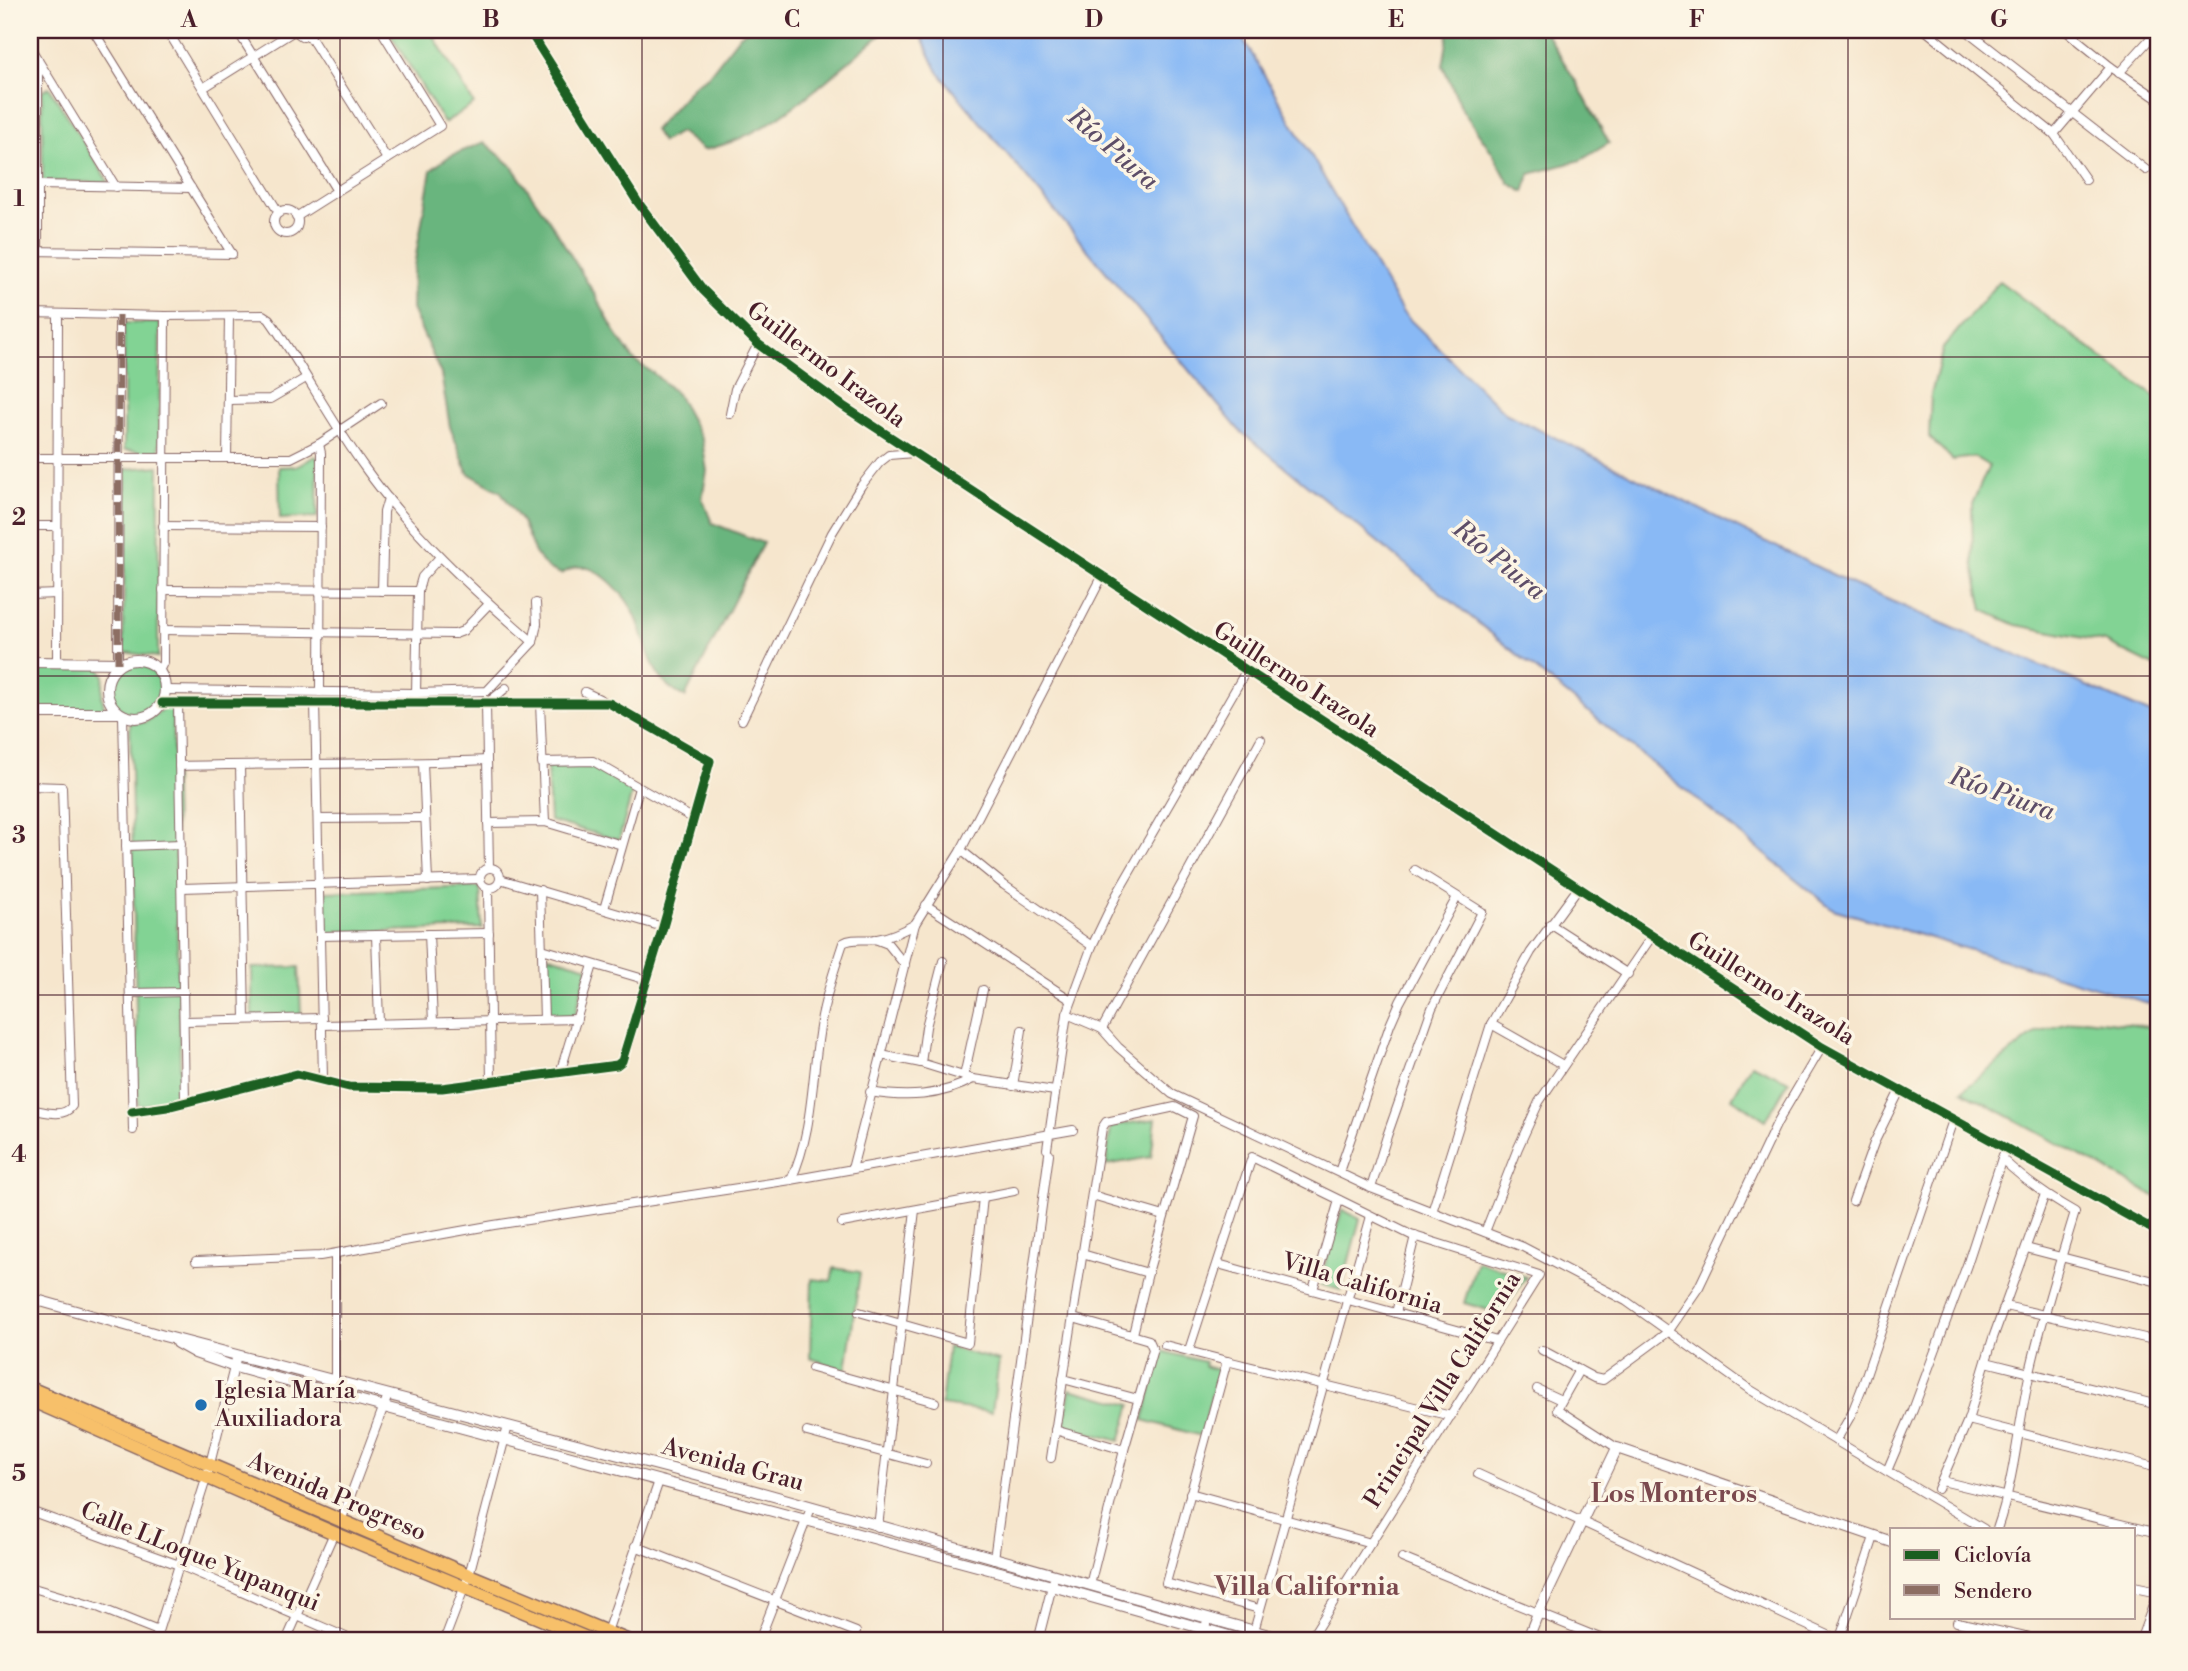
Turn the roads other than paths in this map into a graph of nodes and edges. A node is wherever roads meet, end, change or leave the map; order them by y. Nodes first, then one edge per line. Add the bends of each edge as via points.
1 (93, 30) edge
2 (167, 30) edge
3 (237, 30) edge
4 (381, 30) edge
5 (528, 30) edge
6 (1925, 30) edge
7 (1966, 30) edge
8 (2158, 30) edge
9 (293, 31) edge
10 (2070, 31) edge
11 (312, 32) edge
12 (33, 53) edge
13 (253, 57) junction
14 (2111, 67) junction
15 (2119, 73) junction
16 (203, 88) junction
17 (2158, 99) edge
18 (2073, 113) junction
19 (2054, 134) junction
20 (387, 159) junction
21 (2146, 170) dead end
22 (2085, 180) dead end
23 (38, 185) junction
24 (116, 187) junction
25 (191, 188) junction
26 (337, 191) junction
27 (279, 213) junction
28 (296, 217) junction
29 (34, 251) edge
30 (30, 313) edge
31 (58, 314) junction
32 (119, 315) junction
33 (165, 316) junction
34 (229, 316) junction
35 (758, 344) junction
36 (306, 378) junction
37 (228, 400) junction
38 (381, 403) dead end
39 (730, 414) dead end
40 (338, 430) junction
41 (319, 444) junction
42 (914, 453) junction
43 (30, 458) edge
44 (57, 458) junction
45 (119, 458) junction
46 (163, 458) junction
47 (227, 458) junction
48 (388, 498) junction
49 (30, 526) edge
50 (57, 526) junction
51 (163, 526) junction
52 (321, 527) junction
53 (440, 557) junction
54 (1102, 577) junction
55 (163, 590) junction
56 (321, 590) junction
57 (418, 591) junction
58 (382, 592) junction
59 (30, 594) edge
60 (57, 594) junction
61 (536, 603) dead end
62 (489, 604) junction
63 (163, 630) junction
64 (321, 632) junction
65 (418, 634) junction
66 (533, 642) junction
67 (30, 662) edge
68 (57, 662) junction
69 (120, 663) junction
70 (159, 671) junction
71 (1246, 671) junction
72 (506, 688) dead end
73 (165, 690) junction
74 (320, 692) junction
75 (585, 692) dead end
76 (416, 693) junction
77 (178, 702) junction
78 (316, 702) junction
79 (162, 703) junction
80 (540, 703) junction
81 (609, 703) junction
82 (486, 704) junction
83 (30, 713) edge
84 (121, 714) junction
85 (742, 720) dead end
86 (1261, 739) dead end
87 (487, 760) junction
88 (317, 762) junction
89 (542, 762) junction
90 (423, 763) junction
91 (240, 765) junction
92 (179, 766) junction
93 (30, 786) edge
94 (639, 788) junction
95 (425, 818) junction
96 (318, 819) junction
97 (694, 819) junction
98 (545, 822) junction
99 (488, 823) junction
100 (181, 844) junction
101 (622, 845) junction
102 (126, 846) junction
103 (961, 850) junction
104 (489, 868) junction
105 (1415, 870) dead end
106 (479, 878) junction
107 (500, 879) junction
108 (428, 881) junction
109 (319, 884) junction
110 (243, 887) junction
111 (182, 888) junction
112 (1578, 888) junction
113 (488, 889) junction
114 (540, 890) junction
115 (1457, 897) junction
116 (926, 905) junction
117 (604, 909) junction
118 (915, 924) junction
119 (1550, 924) junction
120 (663, 927) junction
121 (489, 933) junction
122 (429, 934) junction
123 (376, 935) junction
124 (320, 936) junction
125 (1652, 936) junction
126 (875, 939) junction
127 (1092, 946) junction
128 (542, 949) junction
129 (943, 961) dead end
130 (593, 965) junction
131 (905, 965) junction
132 (1628, 974) junction
133 (647, 981) junction
134 (983, 990) dead end
135 (184, 992) junction
136 (130, 993) junction
137 (1071, 1000) junction
138 (1067, 1014) junction
139 (577, 1018) junction
140 (245, 1019) junction
141 (544, 1019) junction
142 (490, 1020) junction
143 (185, 1021) junction
144 (322, 1022) junction
145 (433, 1022) junction
146 (379, 1023) junction
147 (1491, 1024) junction
148 (1022, 1030) dead end
149 (1102, 1030) junction
150 (1822, 1047) junction
151 (881, 1055) junction
152 (921, 1063) junction
153 (1563, 1065) junction
154 (560, 1073) junction
155 (969, 1077) junction
156 (323, 1079) junction
157 (491, 1082) junction
158 (1013, 1086) junction
159 (1900, 1090) junction
160 (1055, 1091) junction
161 (870, 1092) junction
162 (185, 1102) junction
163 (30, 1109) edge
164 (132, 1112) junction
165 (1953, 1120) junction
166 (133, 1130) dead end
167 (1073, 1130) dead end
168 (1048, 1135) junction
169 (2006, 1148) junction
170 (2002, 1158) junction
171 (852, 1169) junction
172 (1339, 1172) junction
173 (791, 1180) junction
174 (1371, 1188) junction
175 (1014, 1191) dead end
176 (2045, 1194) junction
177 (1091, 1195) junction
178 (983, 1197) junction
179 (1339, 1200) junction
180 (1853, 1201) dead end
181 (915, 1210) junction
182 (1432, 1212) junction
183 (1164, 1216) junction
184 (1371, 1216) junction
185 (842, 1223) dead end
186 (1485, 1232) junction
187 (2158, 1232) edge
188 (1415, 1236) junction
189 (2026, 1248) junction
190 (335, 1254) junction
191 (1082, 1254) junction
192 (2061, 1259) junction
193 (196, 1261) dead end
194 (1218, 1264) junction
195 (1148, 1273) junction
196 (2158, 1282) edge
197 (1313, 1290) junction
198 (30, 1298) edge
199 (1347, 1300) junction
200 (2005, 1306) junction
201 (859, 1312) dead end
202 (1396, 1313) junction
203 (2044, 1315) junction
204 (1073, 1318) junction
205 (903, 1323) junction
206 (1668, 1332) junction
207 (1133, 1335) junction
208 (164, 1336) junction
209 (2158, 1340) edge
210 (1497, 1341) junction
211 (1165, 1345) dead end
212 (1189, 1350) junction
213 (1542, 1350) dead end
214 (237, 1355) junction
215 (1227, 1361) junction
216 (1986, 1363) junction
217 (235, 1367) junction
218 (811, 1368) dead end
219 (1578, 1370) junction
220 (2029, 1374) junction
221 (1063, 1379) junction
222 (335, 1381) junction
223 (1322, 1385) junction
224 (30, 1388) edge
225 (1537, 1389) dead end
226 (894, 1390) junction
227 (388, 1395) junction
228 (1138, 1399) junction
229 (30, 1400) edge
230 (1561, 1400) junction
231 (935, 1402) dead end
232 (2158, 1405) edge
233 (385, 1408) junction
234 (1451, 1416) junction
235 (1968, 1420) junction
236 (508, 1426) junction
237 (1055, 1430) junction
238 (807, 1432) dead end
239 (2020, 1433) junction
240 (504, 1441) junction
241 (1836, 1441) junction
242 (1618, 1448) junction
243 (1124, 1450) junction
244 (887, 1453) junction
245 (1051, 1458) dead end
246 (926, 1464) dead end
247 (2158, 1468) edge
248 (208, 1471) junction
249 (1887, 1471) junction
250 (1478, 1474) dead end
251 (659, 1481) junction
252 (1190, 1493) junction
253 (2008, 1497) junction
254 (811, 1508) junction
255 (30, 1511) edge
256 (1284, 1519) junction
257 (341, 1521) junction
258 (808, 1521) junction
259 (1582, 1522) junction
260 (878, 1527) junction
261 (1982, 1528) edge
262 (1997, 1528) edge
263 (334, 1533) junction
264 (2158, 1533) edge
265 (1874, 1537) junction
266 (1890, 1541) edge
267 (1371, 1543) junction
268 (635, 1546) junction
269 (1402, 1558) dead end
270 (994, 1559) junction
271 (179, 1565) junction
272 (466, 1581) junction
273 (1053, 1581) junction
274 (1090, 1585) junction
275 (30, 1587) edge
276 (2136, 1587) edge
277 (2158, 1592) edge
278 (775, 1602) junction
279 (1259, 1609) junction
280 (1538, 1613) junction
281 (297, 1615) junction
282 (1957, 1622) dead end
283 (1206, 1623) junction
284 (158, 1631) junction
285 (1254, 1631) junction
286 (607, 1632) junction
287 (856, 1632) dead end
288 (155, 1641) edge
289 (286, 1641) edge
290 (355, 1641) edge
291 (444, 1641) edge
292 (594, 1641) edge
293 (629, 1641) edge
294 (758, 1641) edge
295 (1038, 1641) edge
296 (1197, 1641) edge
297 (1247, 1641) edge
298 (1290, 1641) edge
299 (1309, 1641) edge
300 (1527, 1641) edge
301 (1607, 1641) edge
302 (1839, 1641) edge
303 (2044, 1641) edge
304 (2140, 1641) edge

1 - 25 street
2 - 16 street
3 - 13 street
4 - 20 street via 440,126
5 - 35 street, Guillermo Irazola via 675,255
6 - 19 street
7 - 18 street
8 - 15 street
9 - 11 street via 303,37
9 - 13 street
10 - 14 street
11 - 20 street
12 - 23 street
12 - 24 street
13 - 16 street
13 - 26 street
14 - 15 street
14 - 18 street
15 - 17 street
16 - 27 street
18 - 19 street
18 - 21 street
19 - 22 street
20 - 26 street
23 - 24 street
23 - 29 street
24 - 25 street
25 - 29 street via 232,254
26 - 28 street
27 - 28 street via 290,211
27 - 28 street via 275,227 284,234 295,230
30 - 31 street
31 - 32 street
31 - 44 street
32 - 33 street
32 - 45 street
33 - 34 street
33 - 46 street
34 - 36 street via 263,315 269,319
34 - 37 street
35 - 39 street via 735,389
35 - 42 street, Guillermo Irazola
36 - 37 street via 270,399
36 - 40 street
37 - 47 street
38 - 40 street
40 - 41 street
40 - 48 street
41 - 47 street via 291,458
41 - 52 street
42 - 54 street, Guillermo Irazola
42 - 85 street via 880,461 861,486 832,533
43 - 44 street
44 - 45 street
44 - 50 street
45 - 46 street
45 - 69 street
46 - 47 street
46 - 51 street
48 - 53 street
48 - 58 street
49 - 50 street
50 - 60 street
51 - 52 street
51 - 55 street
52 - 56 street
53 - 57 street via 422,577
53 - 62 street
54 - 71 street, Guillermo Irazola
54 - 103 street
55 - 56 street
55 - 63 street
56 - 58 street
56 - 64 street
57 - 58 street
57 - 65 street
59 - 60 street
60 - 68 street
61 - 66 street
62 - 65 street via 456,634
62 - 66 street
63 - 64 street
63 - 70 street
64 - 65 street
64 - 74 street
65 - 76 street
66 - 76 street via 487,691
67 - 68 street
68 - 69 street
69 - 70 street via 142,660
69 - 84 street via 107,683 110,703
70 - 73 street
71 - 112 street, Guillermo Irazola
71 - 127 street via 1117,894
72 - 82 street
73 - 74 street
73 - 79 street
74 - 76 street
75 - 81 street
77 - 78 street
77 - 79 street
77 - 92 street
78 - 82 street
78 - 88 street
79 - 84 street via 142,718
80 - 81 street
80 - 82 street
80 - 89 street
81 - 97 street via 710,761
82 - 87 street
83 - 84 street
84 - 102 street
86 - 149 street
87 - 90 street
87 - 99 street
88 - 90 street
88 - 91 street
88 - 96 street
89 - 94 street via 593,761
89 - 98 street
90 - 95 street
91 - 92 street
91 - 110 street
92 - 100 street
93 - 163 street via 62,787 72,1106 62,1114
94 - 97 street
94 - 101 street
95 - 96 street
95 - 108 street
96 - 109 street
97 - 120 street
98 - 99 street
98 - 101 street
99 - 104 street
100 - 102 street
100 - 111 street
101 - 117 street
102 - 136 street
103 - 116 street
103 - 127 street
104 - 106 street
104 - 107 street via 496,870
105 - 115 street
106 - 108 street
106 - 113 street
107 - 113 street via 496,887
107 - 114 street
108 - 109 street
109 - 110 street
109 - 124 street
110 - 111 street
110 - 140 street
111 - 135 street
112 - 119 street
112 - 125 street, Guillermo Irazola
113 - 121 street
114 - 117 street
114 - 128 street
115 - 172 street via 1395,1014
115 - 174 street via 1482,912 1432,1008
116 - 118 street
116 - 137 street
117 - 120 street
118 - 126 street
118 - 131 street
119 - 132 street
119 - 147 street
120 - 133 street
121 - 122 street
121 - 142 street
122 - 123 street
122 - 145 street
123 - 124 street
123 - 146 street
124 - 144 street
125 - 132 street
125 - 150 street, Guillermo Irazola
126 - 131 street via 888,944
126 - 173 street via 843,943 822,1016 800,1162
127 - 137 street
128 - 130 street
128 - 141 street
129 - 152 street
130 - 133 street
130 - 139 street
131 - 151 street
132 - 153 street
133 - 154 street via 622,1061
134 - 155 street
135 - 136 street
135 - 143 street
136 - 164 street
137 - 138 street
138 - 149 street
138 - 160 street
139 - 141 street
139 - 154 street
140 - 143 street
140 - 144 street
141 - 142 street
142 - 145 street
142 - 157 street
143 - 162 street
144 - 146 street
144 - 156 street
145 - 146 street
147 - 153 street
147 - 182 street
148 - 158 street
149 - 172 street via 1172,1094
150 - 159 street, Guillermo Irazola
150 - 206 street via 1777,1123 1699,1287
151 - 152 street
151 - 161 street
152 - 155 street
153 - 186 street via 1539,1102
154 - 157 street
155 - 158 street
155 - 161 street via 932,1094
156 - 157 street via 378,1089
156 - 162 street via 290,1075
158 - 160 street
159 - 165 street, Guillermo Irazola
159 - 180 street
160 - 168 street
161 - 171 street
162 - 164 street
164 - 166 street
165 - 169 street, Guillermo Irazola
165 - 241 street via 1861,1390
167 - 168 street
168 - 171 street
168 - 270 street
169 - 170 street
169 - 187 street, Guillermo Irazola
170 - 176 street
170 - 249 street via 1967,1265
171 - 173 street
172 - 174 street
173 - 190 street
174 - 182 street
175 - 178 street
176 - 189 street
176 - 192 street via 2076,1212
177 - 183 street
177 - 183 street via 1103,1124 1175,1107 1193,1116
177 - 191 street
178 - 181 street
178 - 205 street via 968,1343
179 - 184 street, Principal Villa California
179 - 194 street, Principal Villa California via 1252,1157
179 - 197 street
181 - 185 street
181 - 205 street
182 - 186 street
183 - 195 street
184 - 188 street, Principal Villa California
184 - 199 street
186 - 206 street via 1626,1301
188 - 202 street
188 - 210 street, Principal Villa California via 1539,1275
189 - 192 street
189 - 200 street
190 - 193 street
190 - 222 street
191 - 195 street
191 - 204 street
192 - 196 street
192 - 203 street
194 - 197 street, Villa California
194 - 212 street
195 - 207 street
197 - 199 street, Villa California
198 - 208 street, Avenida Grau
199 - 202 street, Villa California
199 - 223 street
200 - 203 street
200 - 216 street
201 - 205 street
202 - 210 street, Villa California
203 - 209 street
203 - 220 street
204 - 207 street
204 - 221 street
205 - 226 street
206 - 219 street via 1603,1380
206 - 241 street via 1749,1389
207 - 228 street via 1149,1340 1153,1349
208 - 214 street, Avenida Grau
208 - 217 street, Avenida Grau
210 - 234 street, Principal Villa California
211 - 212 street
212 - 215 street
213 - 219 street
214 - 217 street
214 - 222 street, Avenida Grau
215 - 223 street
215 - 252 street
216 - 220 street
216 - 235 street
217 - 233 street, Avenida Grau
217 - 248 street
218 - 226 street
219 - 230 street
220 - 232 street
220 - 239 street
221 - 228 street
221 - 237 street
222 - 227 street, Avenida Grau
223 - 234 street
223 - 256 street
224 - 248 main road, Avenida Progreso
225 - 230 street
226 - 231 street
226 - 244 street
227 - 233 street
227 - 236 street, Avenida Grau
228 - 243 street
229 - 248 main road, Avenida Progreso
230 - 242 street via 1557,1409
233 - 240 street, Avenida Grau
233 - 257 street
234 - 267 street, Principal Villa California
235 - 239 street
235 - 253 street via 1940,1485
236 - 240 street
236 - 254 street, Avenida Grau
237 - 243 street
237 - 245 street
238 - 244 street
239 - 247 street
239 - 253 street
240 - 251 street, Avenida Grau
240 - 272 street
241 - 249 street
242 - 259 street
242 - 265 street
243 - 274 street
244 - 246 street
244 - 260 street
248 - 257 main road, Avenida Progreso
248 - 263 main road, Avenida Progreso
248 - 271 street
249 - 261 street
250 - 259 street
251 - 258 street, Avenida Grau
251 - 268 street
252 - 256 street
252 - 279 street via 1166,1583
253 - 262 street
253 - 264 street
254 - 258 street
254 - 260 street, Avenida Grau
255 - 271 street, Calle LLoque Yupanqui
256 - 267 street
256 - 279 street
257 - 272 main road, Avenida Progreso
258 - 273 street, Avenida Grau
258 - 278 street
259 - 280 street
259 - 302 street
260 - 270 street, Avenida Grau
263 - 272 main road, Avenida Progreso
263 - 281 street
265 - 266 street
265 - 302 street
267 - 299 street, Principal Villa California
268 - 278 street
268 - 286 street
269 - 280 street
270 - 273 street, Avenida Grau
271 - 281 street, Calle LLoque Yupanqui
271 - 284 street
272 - 286 main road, Avenida Progreso
272 - 291 street
272 - 292 main road, Avenida Progreso
273 - 274 street, Avenida Grau
273 - 283 street, Avenida Grau
273 - 295 street
274 - 283 street, Avenida Grau
275 - 284 street
276 - 277 street
277 - 304 street
278 - 287 street
278 - 294 street
279 - 285 street
280 - 300 street
280 - 301 street
281 - 289 street
281 - 290 street, Calle LLoque Yupanqui
282 - 303 street
283 - 285 street, Avenida Grau
283 - 296 street
283 - 297 street, Avenida Grau
284 - 288 street
285 - 298 street, Avenida Grau
286 - 293 main road, Avenida Progreso

